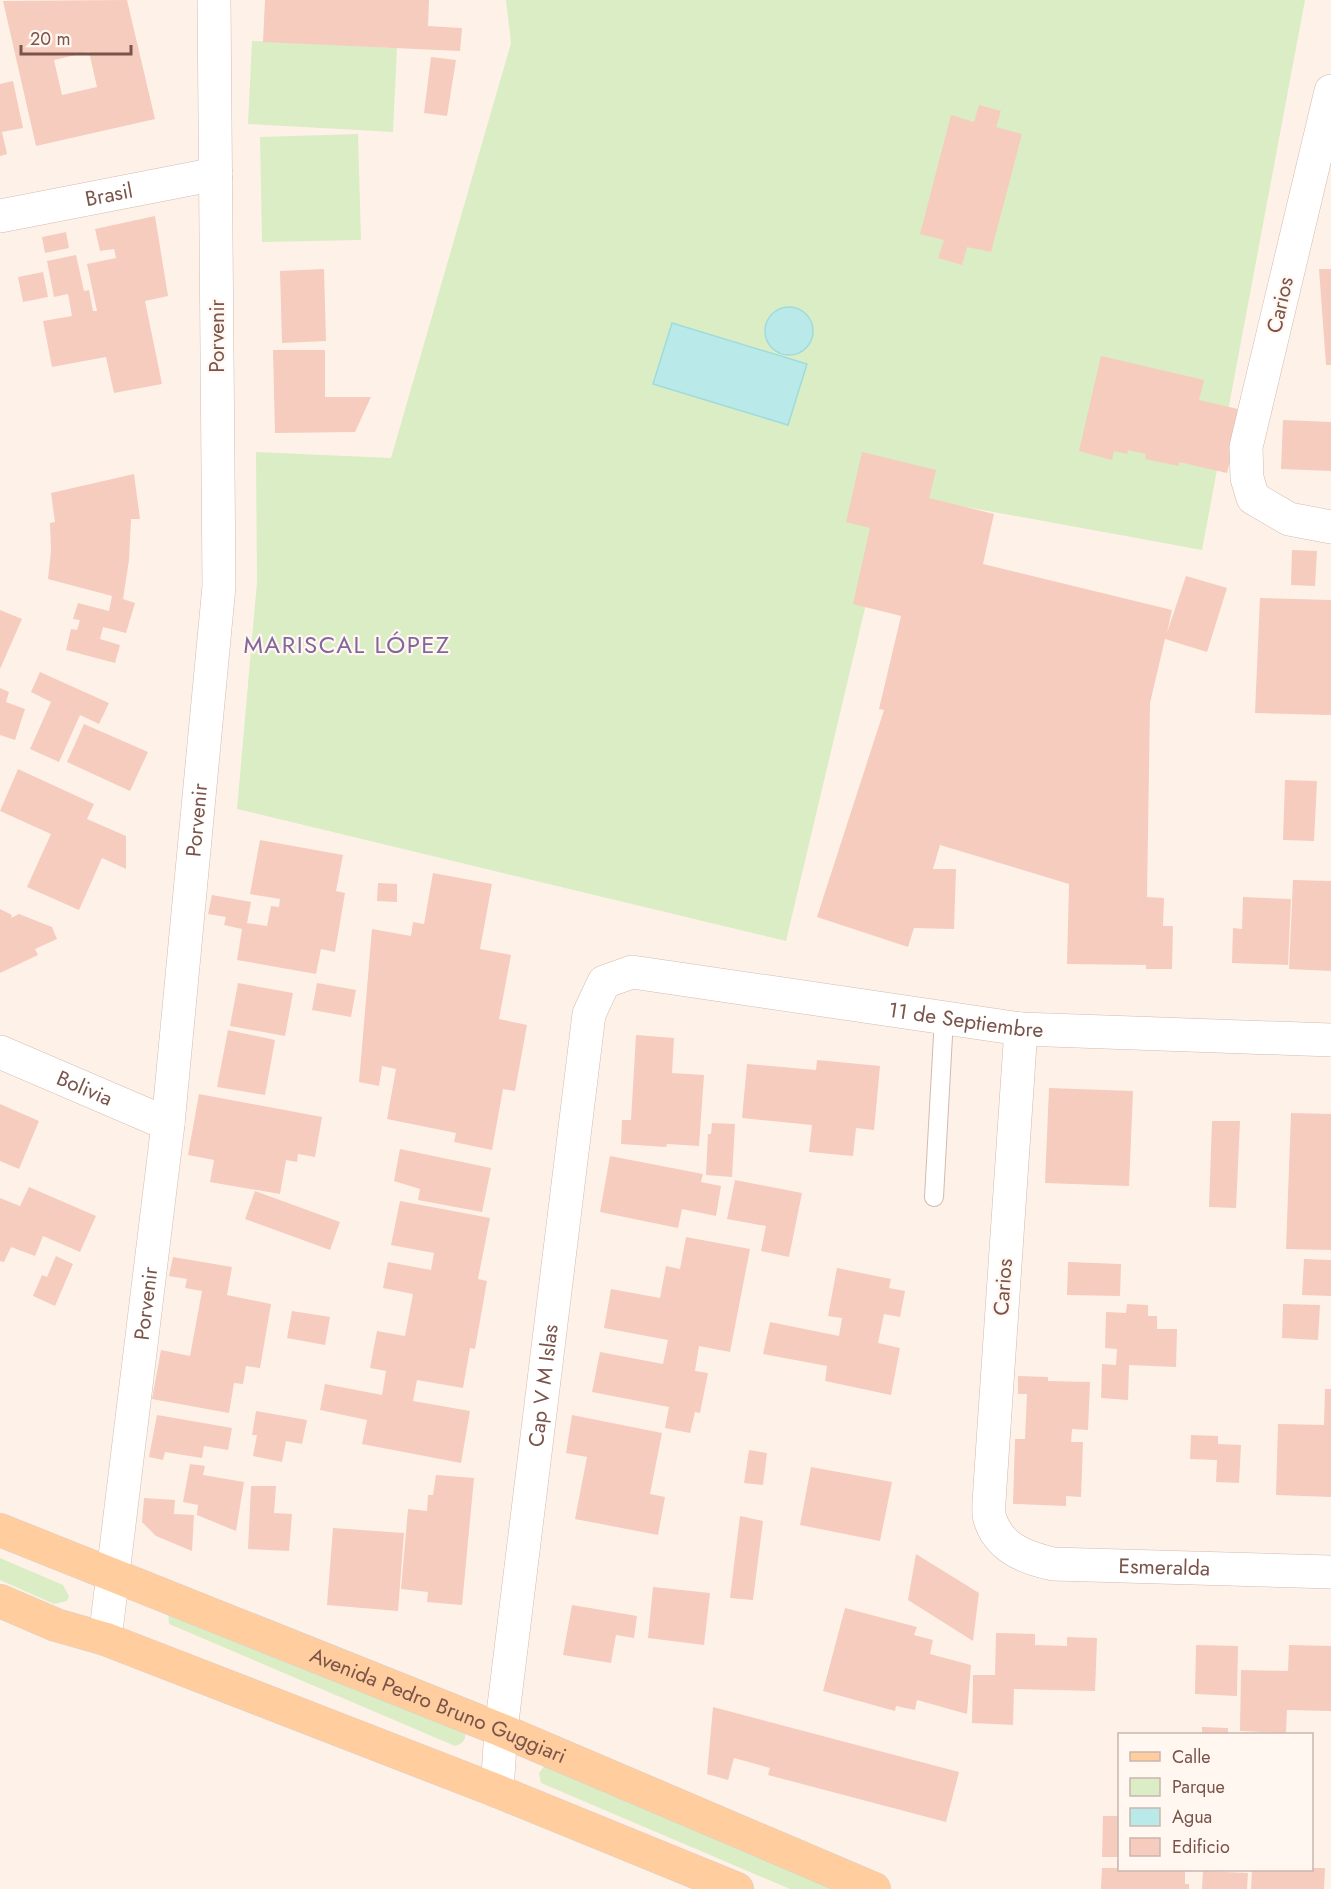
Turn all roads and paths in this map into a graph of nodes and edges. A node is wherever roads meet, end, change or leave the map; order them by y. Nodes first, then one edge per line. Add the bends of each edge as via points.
1 (214, 0) edge
2 (1331, 91) edge
3 (216, 174) junction
4 (0, 216) edge
5 (1331, 527) edge
6 (604, 982) joint
7 (945, 1018) junction
8 (1021, 1029) junction
9 (1331, 1040) edge
10 (0, 1052) edge
11 (168, 1124) junction
12 (934, 1197) dead end
13 (0, 1530) edge
14 (1002, 1541) joint
15 (1331, 1572) edge
16 (112, 1574) junction
17 (0, 1601) edge
18 (105, 1639) junction
19 (501, 1730) junction
20 (497, 1791) junction
21 (737, 1889) edge
22 (874, 1889) edge

1 - 3 street, Porvenir
2 - 5 street, Carios via 1246,447 1246,478 1253,498 1289,519
3 - 4 street, Brasil
3 - 11 street, Porvenir via 219,586
6 - 7 street, 11 de Septiembre via 632,972
6 - 19 street, Cap V M Islas via 589,1014
7 - 8 street, 11 de Septiembre
7 - 12 lane
8 - 9 street, 11 de Septiembre
8 - 14 street, Carios via 990,1486 989,1518
10 - 11 street, Bolivia
11 - 16 street, Porvenir
13 - 16 main road, Avenida Pedro Bruno Guggiari
14 - 15 street, Esmeralda via 1029,1559 1053,1564
16 - 18 street, Porvenir
16 - 19 main road, Avenida Pedro Bruno Guggiari
17 - 18 main road via 56,1625
18 - 20 main road
19 - 20 street, Cap V M Islas
19 - 22 main road, Avenida Pedro Bruno Guggiari
20 - 21 main road

